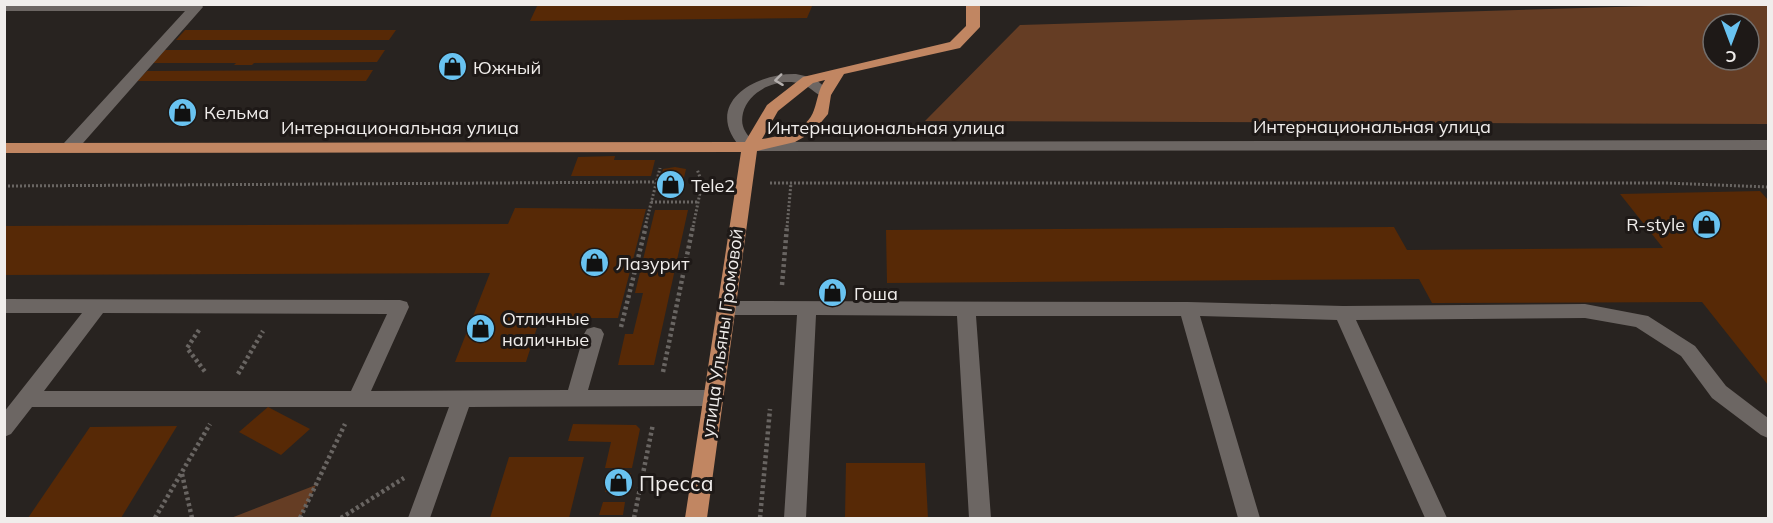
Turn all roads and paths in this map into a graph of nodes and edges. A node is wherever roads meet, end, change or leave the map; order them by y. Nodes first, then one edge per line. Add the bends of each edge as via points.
1 (973, 4) edge
2 (126, 6) edge
3 (4, 8) edge
4 (839, 71) junction
5 (808, 80) junction
6 (825, 93) junction
7 (1768, 145) edge
8 (70, 147) junction
9 (750, 147) junction
10 (4, 148) edge
11 (662, 159) dead end
12 (697, 166) dead end
13 (656, 182) junction
14 (743, 184) junction
15 (4, 186) edge
16 (1768, 187) edge
17 (651, 202) junction
18 (698, 202) junction
19 (4, 306) edge
20 (98, 306) junction
21 (213, 306) junction
22 (277, 307) junction
23 (727, 308) junction
24 (966, 308) junction
25 (807, 309) junction
26 (1188, 309) junction
27 (1343, 313) junction
28 (594, 334) dead end
29 (618, 338) dead end
30 (652, 372) dead end
31 (663, 372) junction
32 (224, 398) junction
33 (576, 398) junction
34 (658, 398) junction
35 (712, 398) junction
36 (27, 399) junction
37 (357, 399) junction
38 (462, 399) junction
39 (4, 428) edge
40 (1768, 429) edge
41 (443, 453) junction
42 (182, 473) junction
43 (155, 519) edge
44 (192, 519) edge
45 (300, 519) edge
46 (341, 519) edge
47 (419, 519) edge
48 (634, 519) edge
49 (696, 519) edge
50 (795, 519) edge
51 (980, 519) edge
52 (1249, 519) edge
53 (1436, 519) edge

1 - 4 main road, улица Ульяны Громовой via 973,27 955,45
2 - 3 street
2 - 8 street via 196,8
4 - 5 main road, улица Ульяны Громовой
4 - 6 main road
5 - 6 street
5 - 9 main road, улица Ульяны Громовой via 772,108
5 -> 9 street via 765,82 743,96 734,120 736,132
6 - 9 main road via 820,114 800,133
7 - 9 street, Интернациональная улица
8 - 9 main road, Интернациональная улица
8 - 10 main road, Интернациональная улица
9 - 14 main road, улица Ульяны Громовой
11 - 13 path
12 - 18 path via 702,183
13 - 15 path
13 - 17 path
14 - 16 path via 1666,183
14 - 23 main road, улица Ульяны Громовой
17 - 18 path
17 - 29 path
18 - 31 path
19 - 20 street
20 - 21 street
20 - 36 street
21 - 22 street
21 - 32 path via 187,348
22 - 32 path
22 - 37 street via 400,307
23 - 25 street
23 - 35 main road, улица Ульяны Громовой
24 - 25 street
24 - 26 street
24 - 51 street
25 - 50 street
26 - 27 street
26 - 52 street
27 - 40 street via 1585,311 1641,321 1688,351 1719,392
27 - 53 street
28 - 33 street
30 - 31 path
31 - 34 path
32 - 36 street
32 - 37 street
32 - 42 path
33 - 34 street
33 - 38 street
34 - 35 street
34 - 48 path
35 - 49 main road, улица Ульяны Громовой
36 - 39 street
37 - 38 street
37 - 45 path
38 - 41 street
41 - 46 path
41 - 47 street
42 - 43 path
42 - 44 path

